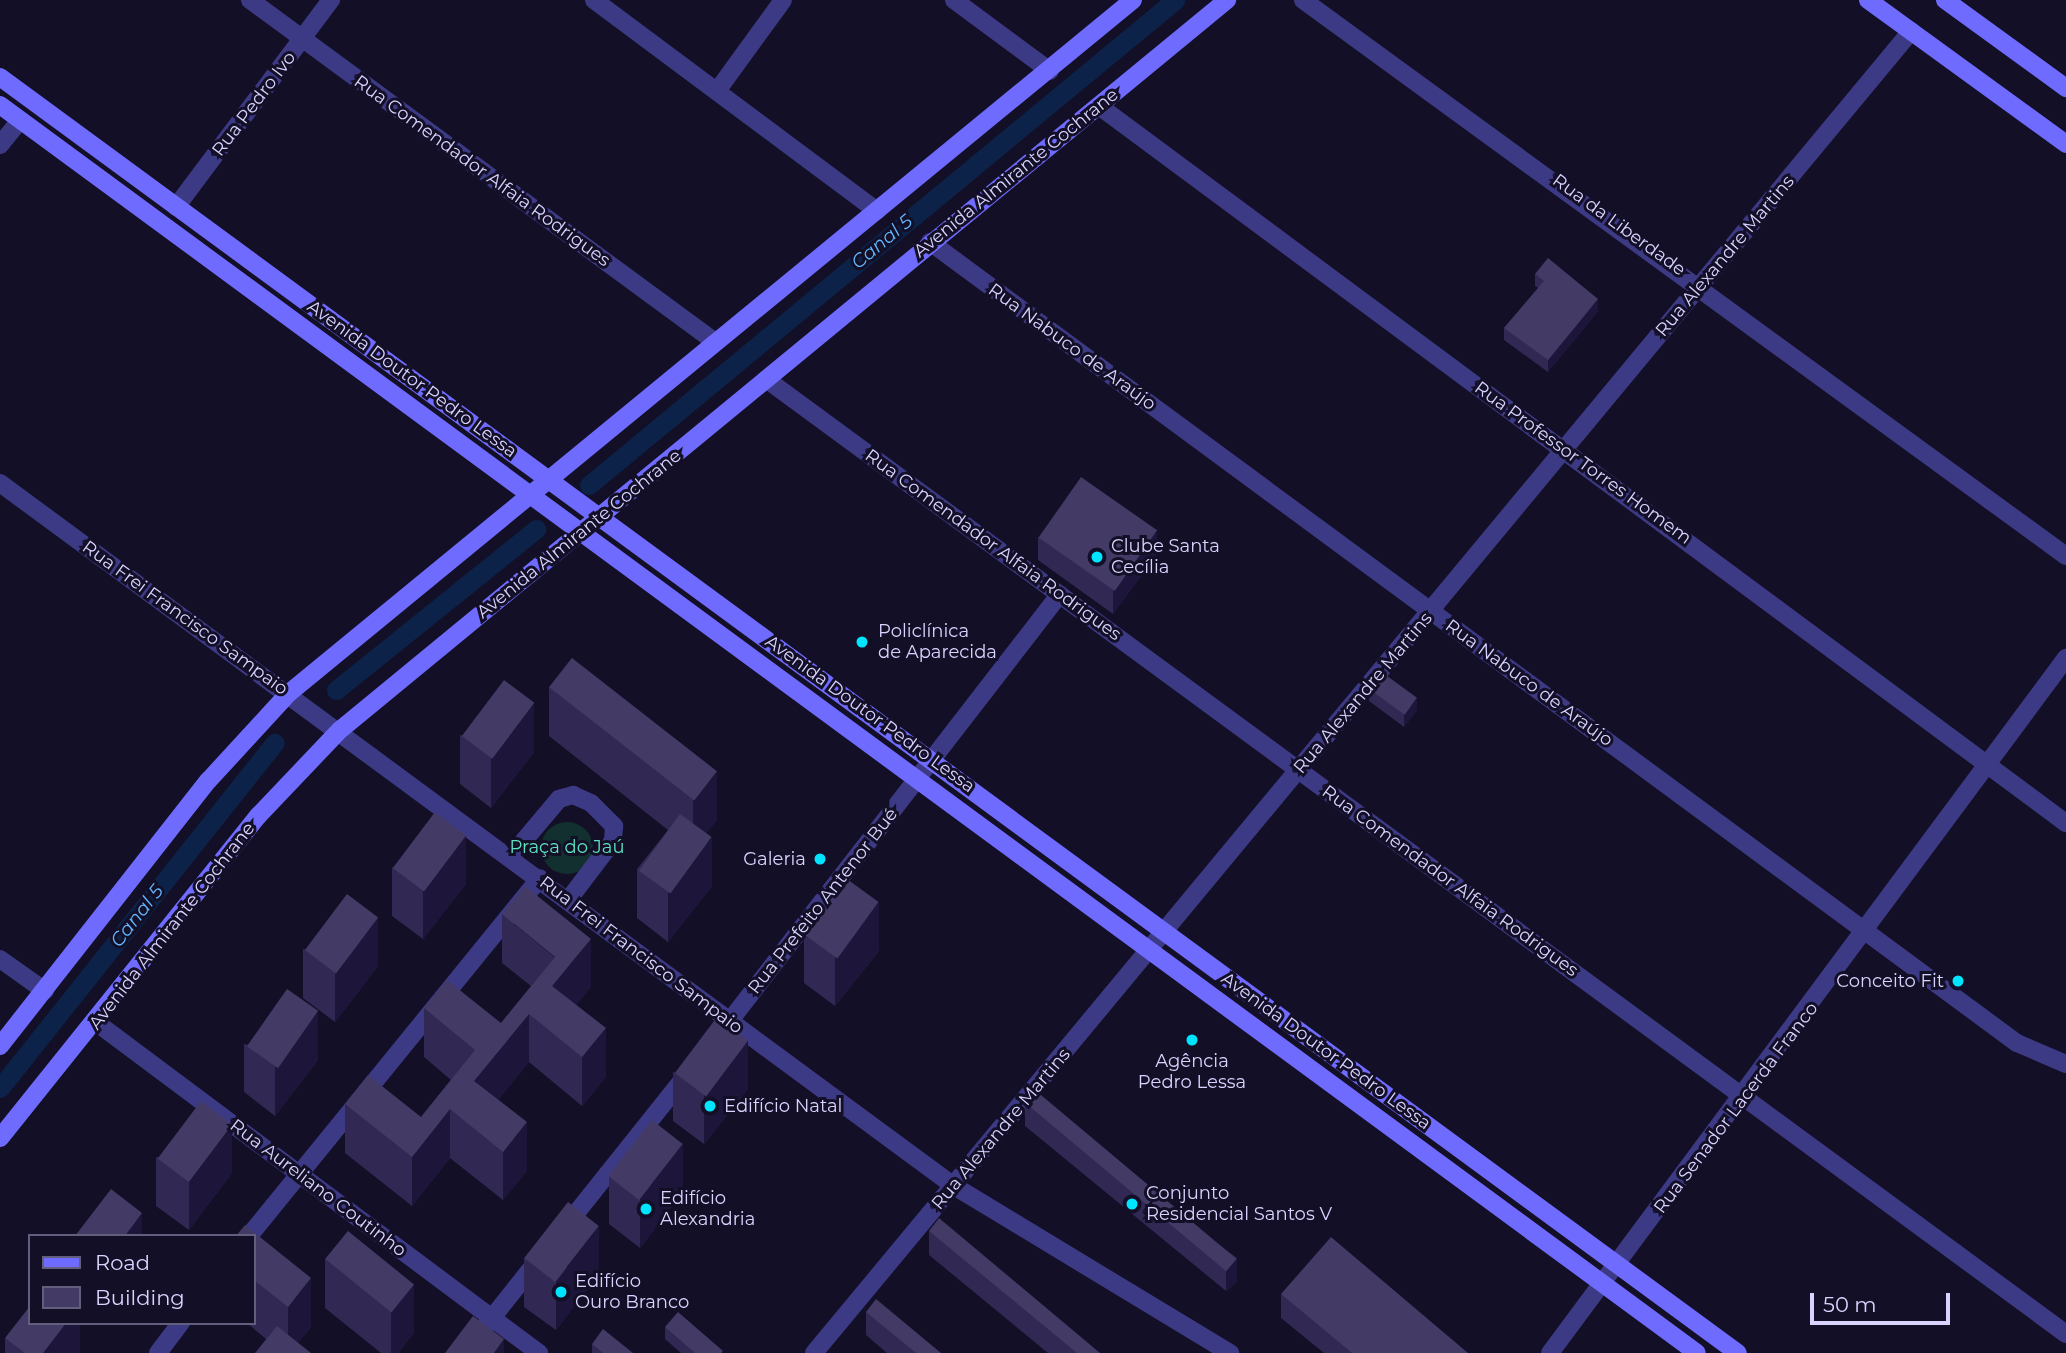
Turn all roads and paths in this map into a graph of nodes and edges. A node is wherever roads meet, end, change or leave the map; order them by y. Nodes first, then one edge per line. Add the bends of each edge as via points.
1 (250, 0) edge
2 (331, 0) edge
3 (594, 0) edge
4 (783, 0) edge
5 (954, 0) edge
6 (1133, 0) edge
7 (1227, 0) edge
8 (1303, 0) edge
9 (1868, 0) edge
10 (1945, 0) edge
11 (1911, 32) junction
12 (302, 38) junction
13 (1050, 71) junction
14 (0, 77) edge
15 (2066, 88) edge
16 (718, 91) junction
17 (0, 106) edge
18 (1099, 106) junction
19 (20, 120) junction
20 (0, 145) edge
21 (2066, 145) edge
22 (176, 207) junction
23 (877, 211) junction
24 (930, 242) junction
25 (1701, 284) junction
26 (715, 342) junction
27 (766, 379) junction
28 (1565, 449) junction
29 (549, 478) junction
30 (0, 484) edge
31 (527, 496) junction
32 (603, 518) junction
33 (580, 536) junction
34 (2066, 556) edge
35 (1060, 594) junction
36 (1431, 611) junction
37 (2066, 658) edge
38 (291, 695) junction
39 (335, 727) junction
40 (933, 760) junction
41 (1991, 763) junction
42 (1299, 770) junction
43 (919, 777) junction
44 (2066, 823) edge
45 (511, 856) junction
46 (540, 878) junction
47 (569, 899) junction
48 (1164, 932) junction
49 (1867, 933) junction
50 (1150, 950) junction
51 (0, 959) edge
52 (45, 991) junction
53 (729, 1022) junction
54 (97, 1023) junction
55 (0, 1046) edge
56 (2066, 1064) edge
57 (1743, 1096) junction
58 (0, 1138) edge
59 (298, 1173) junction
60 (954, 1186) junction
61 (251, 1234) edge
62 (1620, 1265) junction
63 (1605, 1286) junction
64 (492, 1318) junction
65 (179, 1325) edge
66 (2066, 1334) edge
67 (158, 1353) edge
68 (464, 1353) edge
69 (539, 1353) edge
70 (814, 1353) edge
71 (1230, 1353) edge
72 (1550, 1353) edge
73 (1697, 1353) edge
74 (1738, 1353) edge

1 - 12 street, Rua Comendador Alfaia Rodrigues
2 - 12 street, Rua Pedro Ivo
3 - 16 street
4 - 16 street
5 - 13 street
6 - 13 main road
7 - 18 main road, Avenida Almirante Cochrane
8 - 25 street, Rua da Liberdade
9 - 11 main road
10 - 15 main road
11 - 21 main road
11 - 25 street, Rua Alexandre Martins
12 - 22 street, Rua Pedro Ivo
12 - 26 street, Rua Comendador Alfaia Rodrigues
13 - 23 main road
14 - 22 main road, Avenida Doutor Pedro Lessa
16 - 23 street
17 - 19 main road, Avenida Doutor Pedro Lessa
18 - 24 main road, Avenida Almirante Cochrane
18 - 28 street, Rua Professor Torres Homem
19 - 20 street
19 - 31 main road, Avenida Doutor Pedro Lessa
22 - 29 main road, Avenida Doutor Pedro Lessa
23 - 26 main road
24 - 27 main road, Avenida Almirante Cochrane
24 - 36 street, Rua Nabuco de Araújo
25 - 28 street, Rua Alexandre Martins
25 - 34 street, Rua da Liberdade
26 - 29 main road
27 - 32 main road, Avenida Almirante Cochrane
27 - 35 street, Rua Comendador Alfaia Rodrigues
28 - 36 street, Rua Alexandre Martins
28 - 41 street, Rua Professor Torres Homem
29 - 31 main road
29 - 32 main road, Avenida Doutor Pedro Lessa
30 - 38 street, Rua Frei Francisco Sampaio
31 - 33 main road, Avenida Doutor Pedro Lessa
31 - 38 main road
32 - 33 main road, Avenida Almirante Cochrane
32 - 40 main road, Avenida Doutor Pedro Lessa
33 - 39 main road, Avenida Almirante Cochrane
33 - 43 main road, Avenida Doutor Pedro Lessa
35 - 40 street, Rua Prefeito Antenor Bué
35 - 42 street, Rua Comendador Alfaia Rodrigues
36 - 42 street, Rua Alexandre Martins
36 - 49 street, Rua Nabuco de Araújo
37 - 41 street, Rua Senador Lacerda Franco
38 - 39 street, Rua Frei Francisco Sampaio
38 - 52 main road via 208,781
39 - 45 street, Rua Frei Francisco Sampaio
39 - 54 main road, Avenida Almirante Cochrane via 258,816
40 - 43 street, Rua Prefeito Antenor Bué
40 - 48 main road, Avenida Doutor Pedro Lessa
41 - 44 street, Rua Professor Torres Homem
41 - 49 street, Rua Senador Lacerda Franco
42 - 48 street, Rua Alexandre Martins
42 - 57 street, Rua Comendador Alfaia Rodrigues
43 - 50 main road, Avenida Doutor Pedro Lessa
43 - 53 street, Rua Prefeito Antenor Bué
45 - 46 street, Rua Frei Francisco Sampaio
45 - 47 street via 559,799 573,795 604,814 614,827 613,841
46 - 47 street, Rua Frei Francisco Sampaio
46 - 59 street
47 - 53 street, Rua Frei Francisco Sampaio
48 - 50 street, Rua Alexandre Martins
48 - 62 main road, Avenida Doutor Pedro Lessa
49 - 56 street, Rua Nabuco de Araújo via 2017,1043
49 - 57 street, Rua Senador Lacerda Franco
50 - 60 street, Rua Alexandre Martins
50 - 63 main road, Avenida Doutor Pedro Lessa
51 - 52 street
52 - 55 main road
53 - 60 street, Rua Frei Francisco Sampaio
53 - 64 street, Rua Prefeito Antenor Bué
54 - 58 main road, Avenida Almirante Cochrane
54 - 59 street, Rua Aureliano Coutinho
57 - 62 street, Rua Senador Lacerda Franco
57 - 66 street, Rua Comendador Alfaia Rodrigues
59 - 61 street
59 - 64 street, Rua Aureliano Coutinho
60 - 70 street, Rua Alexandre Martins
60 - 71 street, Rua Frei Francisco Sampaio
62 - 63 street, Rua Senador Lacerda Franco
62 - 74 main road, Avenida Doutor Pedro Lessa
63 - 72 street, Rua Senador Lacerda Franco
63 - 73 main road, Avenida Doutor Pedro Lessa
64 - 68 street, Rua Prefeito Antenor Bué
64 - 69 street, Rua Aureliano Coutinho
65 - 67 street

